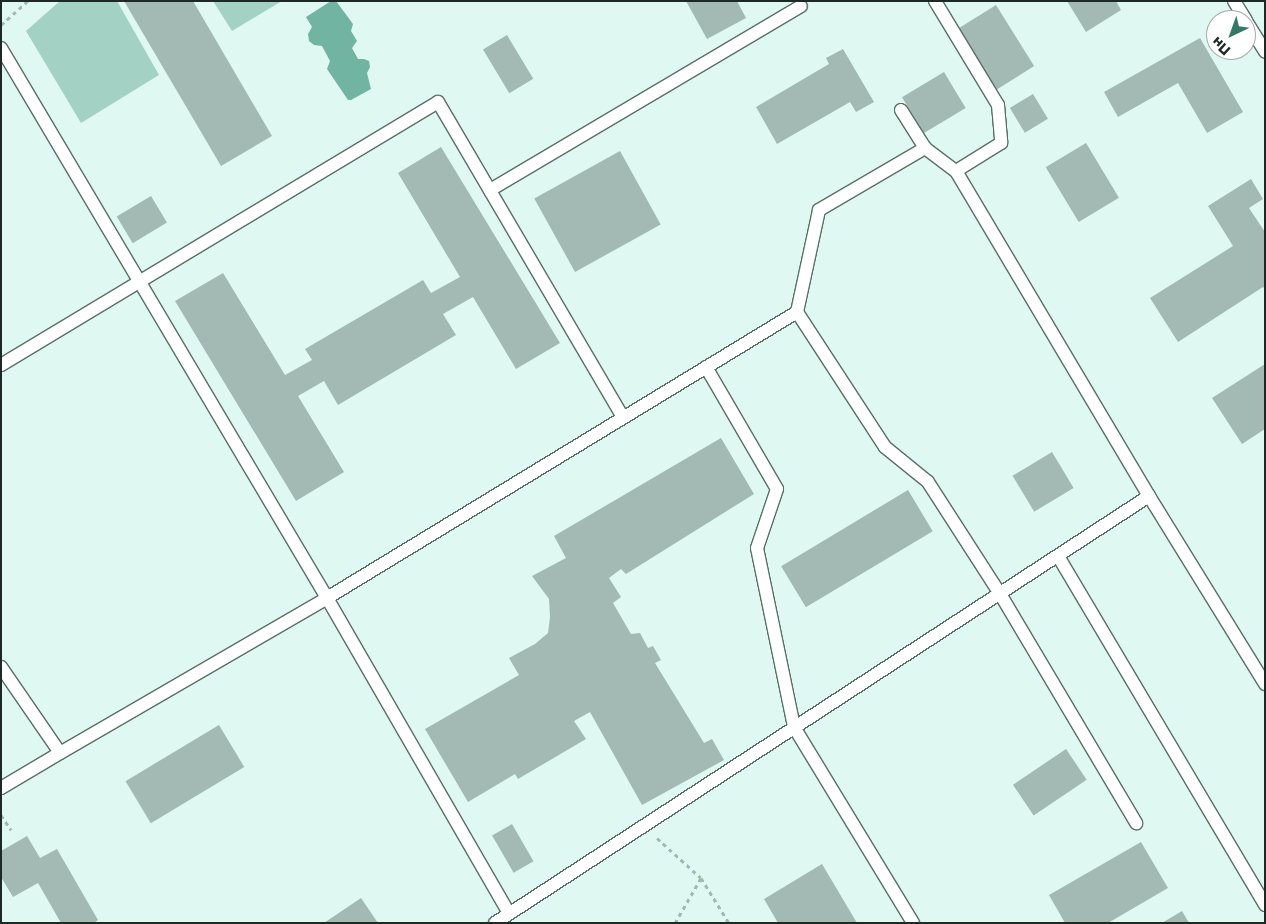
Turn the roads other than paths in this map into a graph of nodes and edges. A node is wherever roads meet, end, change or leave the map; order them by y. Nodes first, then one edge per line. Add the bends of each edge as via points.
1 (935, 1) edge
2 (801, 6) dead end
3 (1256, 36) edge
4 (1, 48) edge
5 (1265, 51) edge
6 (901, 110) dead end
7 (925, 148) junction
8 (956, 171) junction
9 (490, 190) junction
10 (140, 282) junction
11 (797, 312) junction
12 (1, 365) edge
13 (706, 367) junction
14 (623, 417) junction
15 (1149, 496) junction
16 (1058, 556) junction
17 (999, 592) junction
18 (326, 598) junction
19 (1, 667) edge
20 (1265, 684) edge
21 (794, 726) junction
22 (60, 753) junction
23 (1, 788) edge
24 (1136, 823) dead end
25 (1265, 905) edge
26 (509, 913) junction
27 (495, 923) edge
28 (912, 923) edge

1 - 8 lane via 998,105 1001,143
2 - 9 lane
3 - 5 lane
4 - 10 lane
6 - 7 lane
7 - 8 lane
7 - 11 lane via 820,210
8 - 15 lane
9 - 10 lane via 438,102
9 - 14 lane
10 - 12 lane
10 - 18 lane
11 - 13 lane
11 - 17 lane via 885,447 928,482
13 - 14 lane
13 - 21 lane via 777,489 757,548
14 - 18 lane
15 - 16 lane
15 - 20 lane
16 - 17 lane
16 - 25 lane
17 - 21 lane
17 - 24 lane
18 - 22 lane
18 - 26 lane
19 - 22 lane
21 - 26 lane
21 - 28 lane
22 - 23 lane
26 - 27 lane

